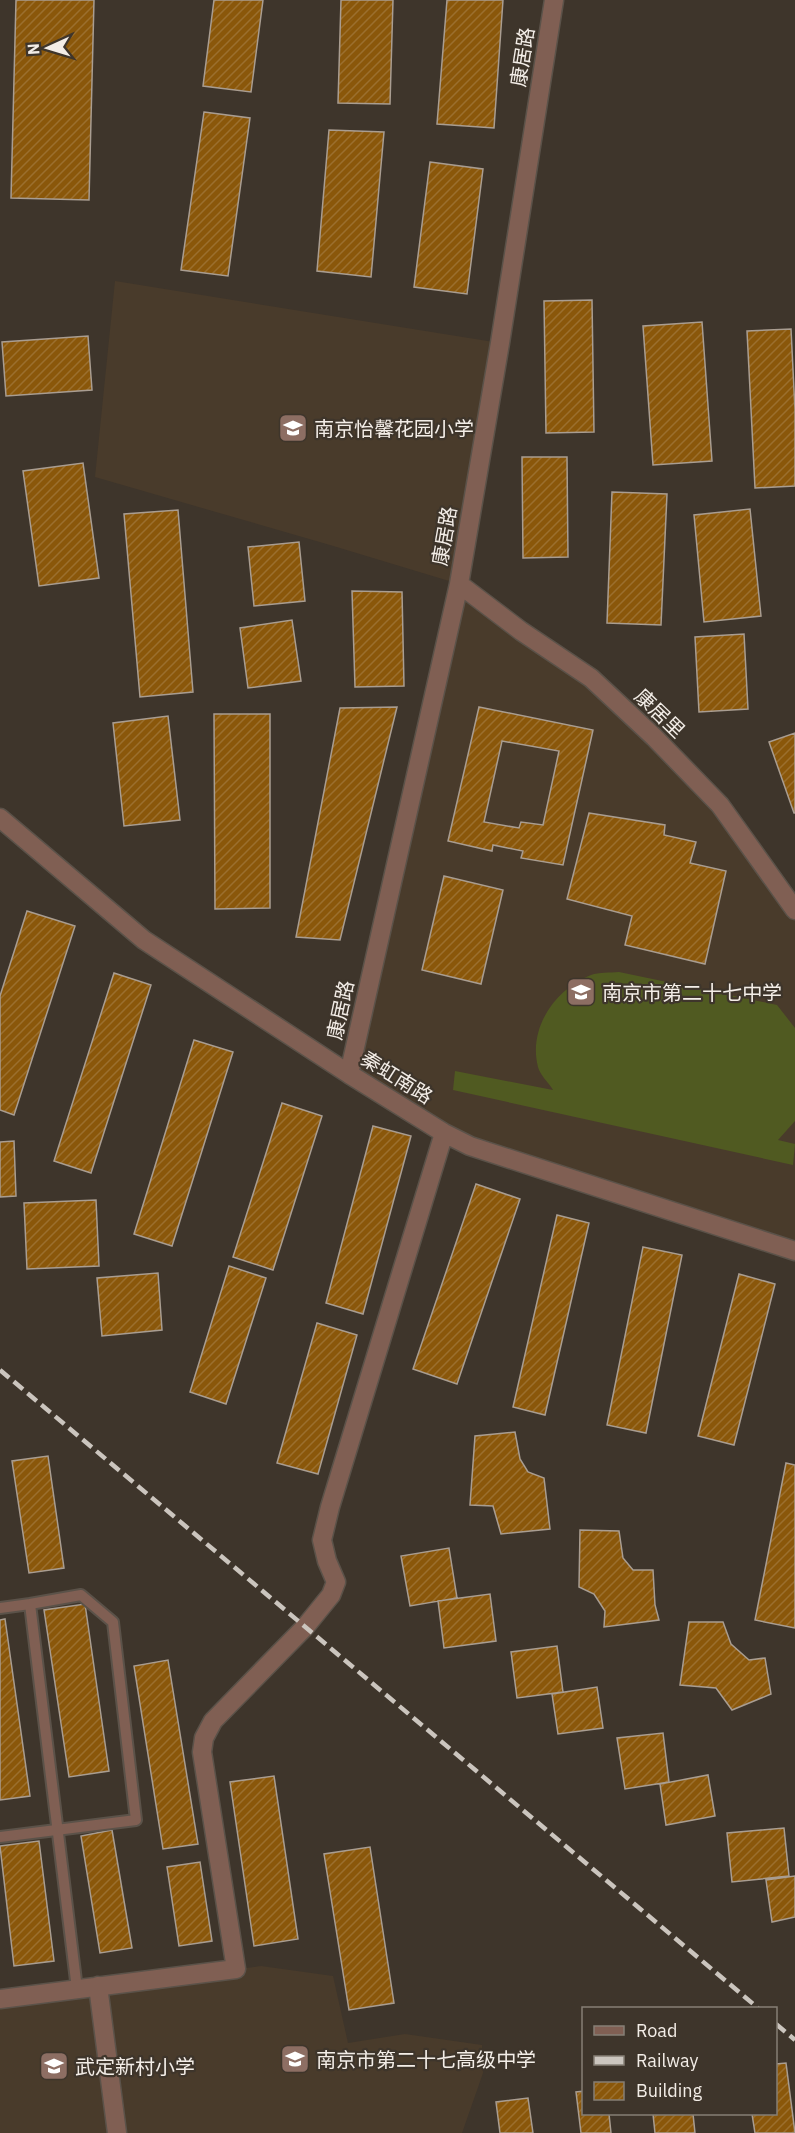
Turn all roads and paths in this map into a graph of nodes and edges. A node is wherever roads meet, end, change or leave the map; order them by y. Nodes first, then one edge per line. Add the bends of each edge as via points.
1 (554, 0) edge
2 (459, 584) junction
3 (0, 818) edge
4 (795, 910) edge
5 (349, 1074) junction
6 (444, 1133) junction
7 (795, 1251) edge
8 (30, 1604) junction
9 (0, 1608) edge
10 (57, 1830) junction
11 (0, 1837) edge
12 (98, 1986) junction
13 (77, 1989) junction
14 (0, 2000) edge
15 (117, 2133) edge

1 - 2 street, 康居路
2 - 4 street, 康居里 via 591,678 654,736 720,805
2 - 5 street, 康居路
3 - 5 street, 秦虹南路 via 144,940
5 - 6 street, 秦虹南路
6 - 7 street, 秦虹南路 via 470,1146
6 - 12 street via 330,1507 322,1540 336,1582 331,1595 213,1721 204,1738 202,1752 236,1969
8 - 9 lane
8 - 10 lane
8 - 10 lane via 81,1595 113,1622 136,1821
10 - 11 lane
10 - 13 lane
12 - 13 street
12 - 15 street
13 - 14 street

